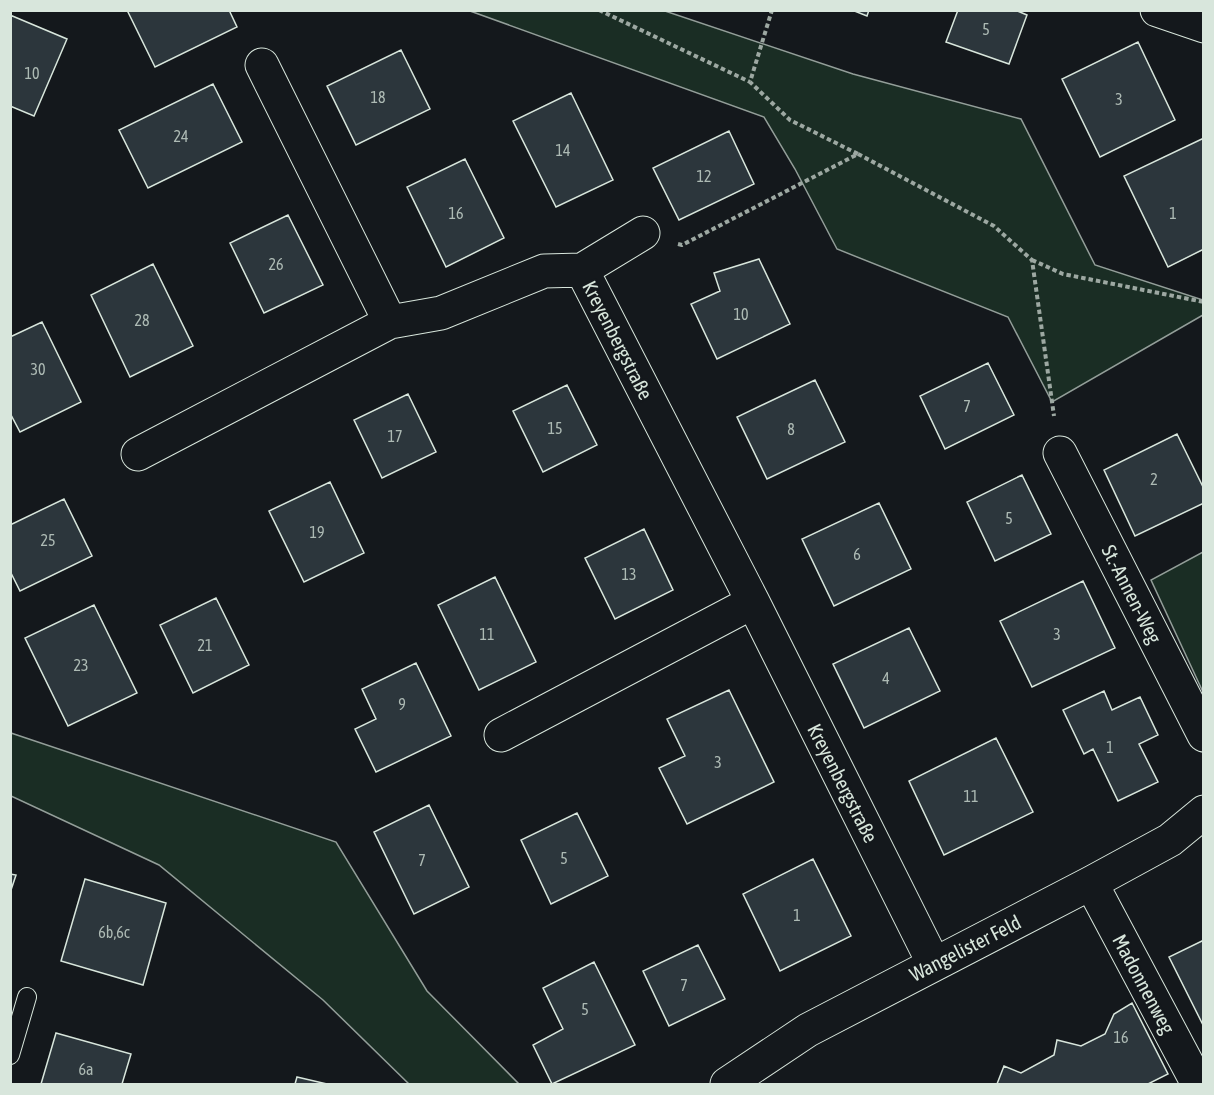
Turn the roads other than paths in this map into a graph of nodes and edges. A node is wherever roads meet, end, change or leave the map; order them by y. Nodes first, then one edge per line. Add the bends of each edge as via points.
1 (1157, 10) edge
2 (1203, 26) edge
3 (262, 65) dead end
4 (643, 233) road end
5 (582, 270) junction
6 (390, 322) junction
7 (1060, 453) road end
8 (138, 454) dead end
9 (753, 602) junction
10 (501, 735) dead end
11 (1203, 735) edge
12 (1203, 812) edge
13 (1091, 883) junction
14 (934, 964) junction
15 (27, 997) dead end
16 (10, 1055) edge
17 (727, 1084) edge
18 (1198, 1084) edge

1 - 2 street
3 - 6 street
4 - 5 street, Kreyenbergstraße
5 - 6 street, Kreyenbergstraße via 544,271 441,313
5 - 9 street, Kreyenbergstraße
6 - 8 street, Kreyenbergstraße
7 - 11 street, St.-Annen-Weg
9 - 10 street
9 - 14 street, Kreyenbergstraße
12 - 13 street, Wangelister Feld via 1170,840
13 - 14 street, Wangelister Feld
13 - 18 street, Madonnenweg
14 - 17 street, Wangelister Feld via 808,1030
15 - 16 lane

